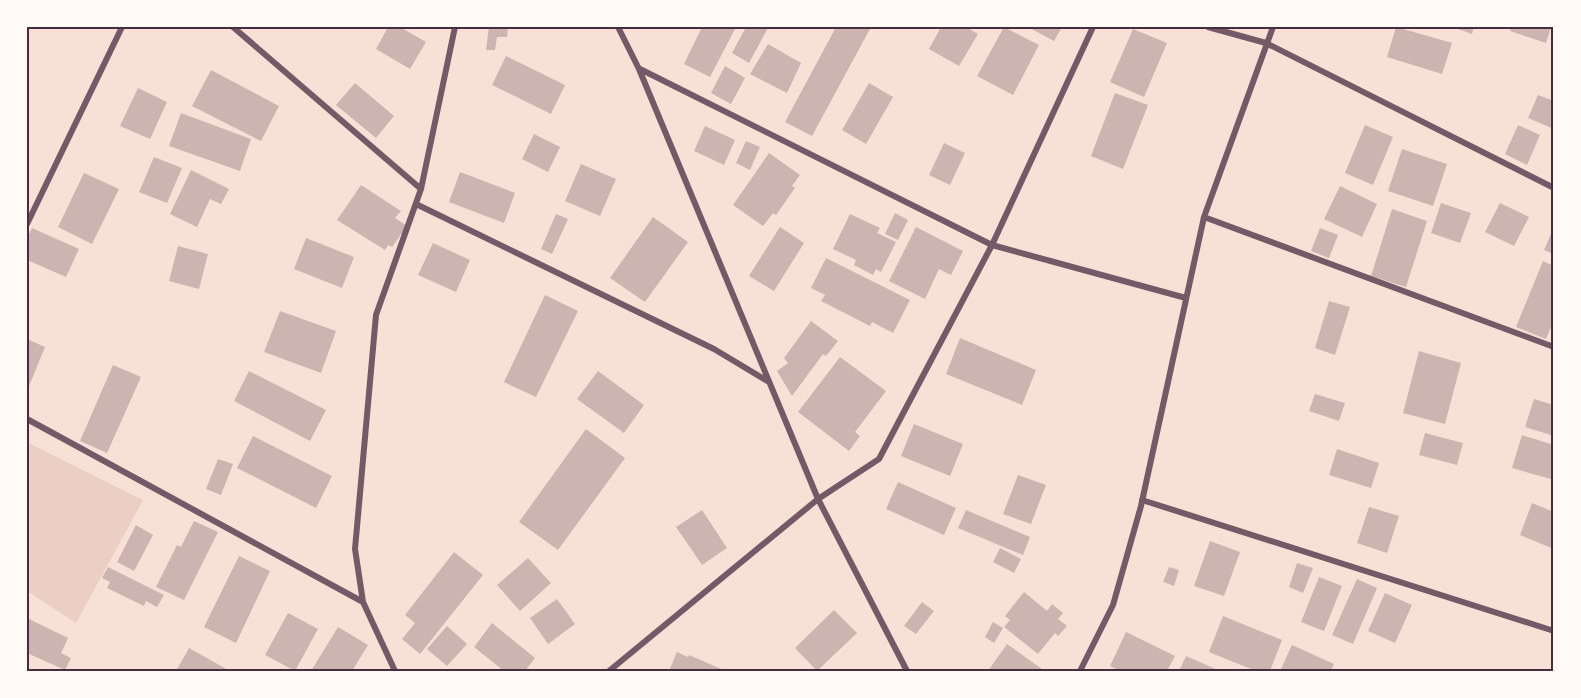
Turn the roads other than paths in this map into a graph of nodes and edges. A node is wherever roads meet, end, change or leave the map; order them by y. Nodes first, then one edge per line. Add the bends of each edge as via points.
1 (122, 27) edge
2 (233, 27) edge
3 (454, 27) edge
4 (618, 27) edge
5 (1093, 27) edge
6 (1208, 27) edge
7 (1273, 27) edge
8 (1266, 43) junction
9 (639, 69) junction
10 (1554, 188) edge
11 (421, 189) junction
12 (416, 204) junction
13 (1204, 217) junction
14 (27, 224) edge
15 (992, 245) junction
16 (1186, 298) junction
17 (1554, 347) edge
18 (770, 383) junction
19 (27, 418) edge
20 (818, 499) junction
21 (1142, 501) junction
22 (363, 602) junction
23 (1554, 631) edge
24 (396, 671) edge
25 (609, 671) edge
26 (907, 671) edge
27 (1080, 671) edge

1 - 14 street
2 - 11 street
3 - 11 street
4 - 9 street
5 - 15 street
6 - 8 street
7 - 8 street
8 - 10 street
8 - 13 street
9 - 15 street
9 - 18 street
11 - 12 street
12 - 18 street via 714,349
12 - 22 street via 376,315 355,549
13 - 16 street
13 - 17 street
15 - 16 street
15 - 20 street via 879,459
16 - 21 street
18 - 20 street
19 - 22 street
20 - 25 street
20 - 26 street
21 - 23 street
21 - 27 street via 1113,605
22 - 24 street

